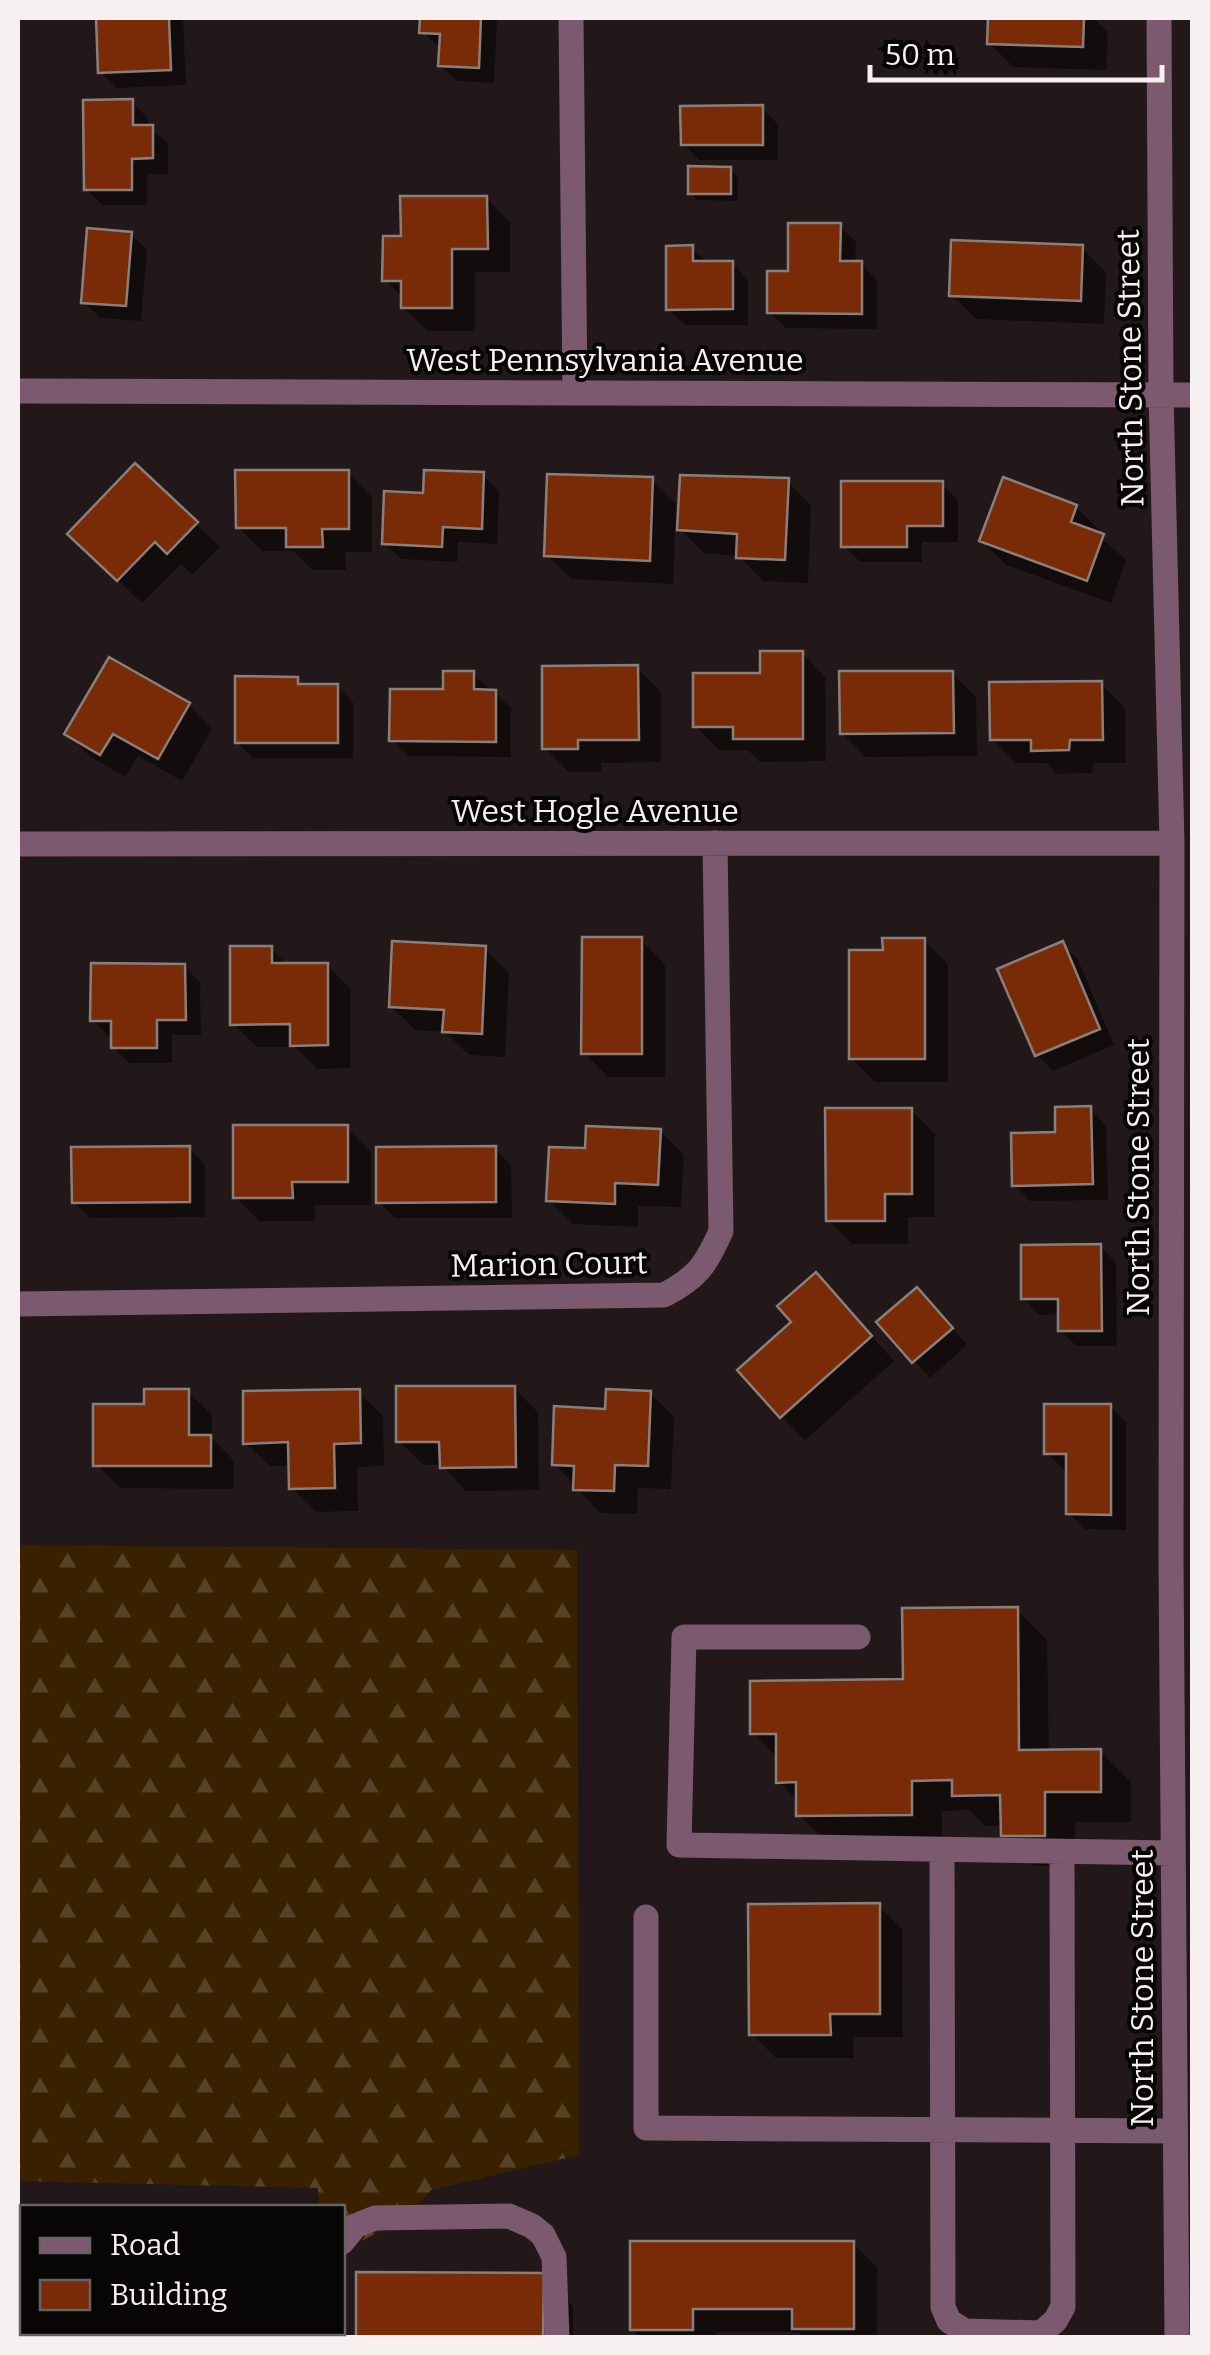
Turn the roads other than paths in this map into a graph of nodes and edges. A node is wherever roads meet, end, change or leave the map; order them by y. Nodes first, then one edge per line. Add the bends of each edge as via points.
1 (571, 18) edge
2 (1159, 18) edge
3 (18, 391) edge
4 (575, 393) junction
5 (1162, 394) junction
6 (1192, 394) edge
7 (1172, 842) junction
8 (715, 843) junction
9 (18, 844) edge
10 (1182, 1022) edge
11 (18, 1304) edge
12 (1182, 1560) edge
13 (858, 1636) dead end
14 (1182, 1735) edge
15 (942, 1850) junction
16 (1062, 1852) junction
17 (1174, 1854) junction
18 (646, 1917) dead end
19 (1184, 1984) edge
20 (943, 2130) junction
21 (1063, 2131) junction
22 (1176, 2132) junction
23 (345, 2238) edge
24 (557, 2338) edge
25 (1177, 2338) edge

1 - 4 street
2 - 5 street, North Stone Street
3 - 4 street, West Pennsylvania Avenue
4 - 5 street, West Pennsylvania Avenue
5 - 6 street, West Pennsylvania Avenue
5 - 7 street, North Stone Street
7 - 8 street, West Hogle Avenue
7 - 10 street, North Stone Street
8 - 9 street, West Hogle Avenue
8 - 11 street, Marion Court via 721,1231 691,1281 664,1294
10 - 12 street, North Stone Street
12 - 14 street, North Stone Street
13 - 15 street via 684,1637 680,1846
14 - 17 street, North Stone Street
15 - 16 street
15 - 20 street
16 - 17 street
16 - 21 street
17 - 19 street, North Stone Street
18 - 20 street via 646,2128
19 - 22 street, North Stone Street
20 - 21 street
20 - 21 street via 944,2307 950,2321 964,2331 1041,2333 1063,2307
21 - 22 street
22 - 25 street, North Stone Street
23 - 24 street via 375,2218 521,2221 542,2235 554,2257

